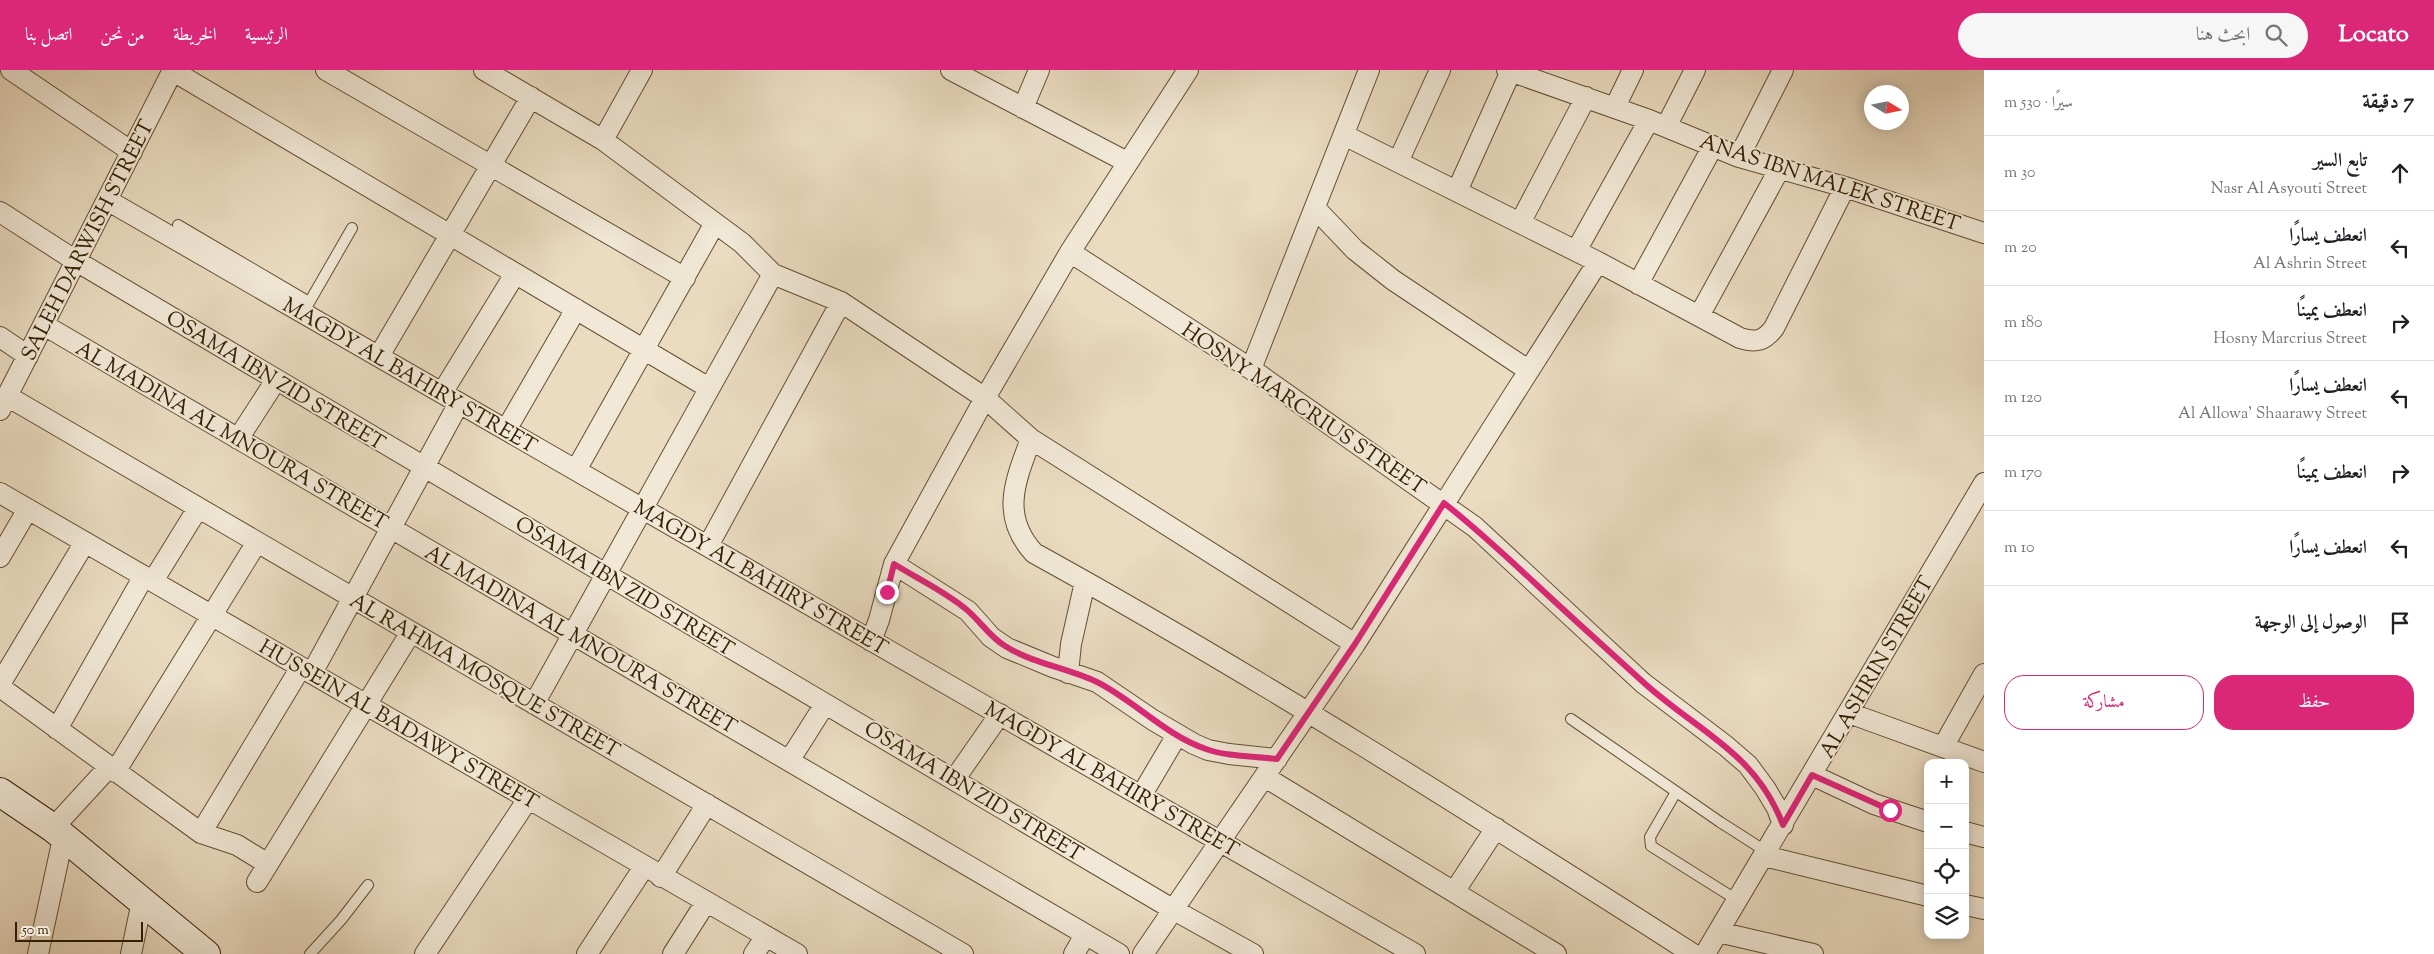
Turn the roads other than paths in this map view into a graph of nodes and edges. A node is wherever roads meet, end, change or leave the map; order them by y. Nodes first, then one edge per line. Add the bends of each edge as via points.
1 (11, 70) edge
2 (326, 70) edge
3 (484, 70) edge
4 (1040, 70) edge
5 (1188, 70) edge
6 (1370, 70) edge
7 (1440, 70) edge
8 (1633, 70) edge
9 (1695, 70) edge
10 (1783, 70) edge
11 (173, 71) edge
12 (1509, 71) edge
13 (637, 72) edge
14 (961, 72) edge
15 (531, 97) junction
16 (1586, 97) junction
17 (1615, 107) junction
18 (1023, 108) junction
19 (1657, 123) junction
20 (1344, 135) junction
21 (603, 140) junction
22 (1713, 146) junction
23 (132, 152) junction
24 (1739, 157) junction
25 (1127, 162) junction
26 (1398, 162) junction
27 (491, 166) junction
28 (1780, 168) junction
29 (1845, 187) junction
30 (1457, 192) junction
31 (107, 200) junction
32 (1315, 208) junction
33 (0, 212) edge
34 (716, 223) junction
35 (1520, 223) junction
36 (178, 225) dead end
37 (352, 228) dead end
38 (1984, 233) edge
39 (450, 235) junction
40 (1576, 251) junction
41 (1070, 252) junction
42 (76, 262) junction
43 (1598, 262) junction
44 (515, 274) junction
45 (773, 274) junction
46 (685, 278) junction
47 (1638, 284) junction
48 (841, 302) junction
49 (306, 307) junction
50 (576, 310) junction
51 (1698, 316) junction
52 (44, 325) junction
53 (0, 337) edge
54 (644, 350) junction
55 (28, 356) junction
56 (379, 356) junction
57 (1251, 369) junction
58 (1528, 370) junction
59 (276, 380) junction
60 (709, 388) junction
61 (442, 393) junction
62 (985, 398) junction
63 (4, 403) edge
64 (459, 403) junction
65 (506, 430) junction
66 (238, 439) junction
67 (1031, 439) junction
68 (424, 467) junction
69 (576, 470) junction
70 (1983, 486) edge
71 (0, 493) edge
72 (1444, 503) junction
73 (198, 508) junction
74 (28, 509) junction
75 (642, 509) junction
76 (391, 528) junction
77 (85, 542) junction
78 (257, 542) junction
79 (708, 546) junction
80 (0, 557) edge
81 (894, 564) junction
82 (606, 574) junction
83 (149, 578) junction
84 (1085, 582) junction
85 (353, 598) junction
86 (212, 615) junction
87 (411, 632) junction
88 (573, 634) junction
89 (872, 641) junction
90 (1355, 644) junction
91 (306, 670) junction
92 (1068, 673) junction
93 (1984, 674) edge
94 (0, 685) edge
95 (534, 704) junction
96 (825, 704) junction
97 (366, 705) junction
98 (1848, 713) junction
99 (1000, 714) junction
100 (1308, 714) junction
101 (1572, 719) dead end
102 (57, 729) junction
103 (1177, 734) junction
104 (1943, 747) junction
105 (1277, 759) junction
106 (788, 761) junction
107 (1984, 762) edge
108 (112, 769) junction
109 (1812, 775) junction
110 (1265, 777) junction
111 (954, 780) junction
112 (0, 792) edge
113 (1676, 792) junction
114 (1141, 796) junction
115 (528, 799) junction
116 (707, 804) junction
117 (1924, 821) edge
118 (1783, 825) junction
119 (1496, 828) junction
120 (58, 833) junction
121 (201, 833) junction
122 (1969, 833) edge
123 (1984, 837) edge
124 (1220, 842) junction
125 (1765, 854) junction
126 (268, 864) junction
127 (644, 867) junction
128 (661, 877) junction
129 (257, 882) dead end
130 (368, 885) dead end
131 (1454, 892) junction
132 (1924, 895) edge
133 (1738, 900) junction
134 (142, 901) junction
135 (706, 902) junction
136 (1969, 906) edge
137 (1984, 909) edge
138 (1174, 910) junction
139 (1718, 932) junction
140 (1086, 934) junction
141 (766, 936) junction
142 (38, 954) edge
143 (132, 954) edge
144 (206, 954) edge
145 (310, 954) edge
146 (425, 954) edge
147 (587, 954) edge
148 (673, 954) edge
149 (754, 954) edge
150 (798, 954) edge
151 (964, 954) edge
152 (1074, 954) edge
153 (1119, 954) edge
154 (1143, 954) edge
155 (1253, 954) edge
156 (1415, 954) edge
157 (1556, 954) edge
158 (1693, 954) edge
159 (1705, 954) edge
160 (1813, 954) edge

1 - 23 street
2 - 27 street
3 - 15 street
4 - 18 street
5 - 25 street
6 - 20 street
7 - 26 street
8 - 17 street
9 - 19 street
10 - 24 street
11 - 23 street, SALEH DARWISH STREET
11 - 39 street
12 - 16 street, ANAS IBN MALEK STREET
12 - 30 street
13 - 21 street
14 - 18 street
15 - 21 street
15 - 27 street
16 - 17 street, ANAS IBN MALEK STREET
16 - 35 street
17 - 19 street, ANAS IBN MALEK STREET
18 - 25 street
19 - 22 street, ANAS IBN MALEK STREET
19 - 40 street
20 - 26 street
20 - 32 street
21 - 34 street
22 - 24 street, ANAS IBN MALEK STREET
22 - 47 street
23 - 31 street, SALEH DARWISH STREET
24 - 28 street, ANAS IBN MALEK STREET
25 - 41 street
26 - 30 street
27 - 39 street
27 - 46 street
28 - 29 street, ANAS IBN MALEK STREET
28 - 51 street
29 - 38 street, ANAS IBN MALEK STREET
29 - 51 street via 1766,338 1754,342 1740,338
30 - 35 street
31 - 42 street, SALEH DARWISH STREET
31 - 49 street, MAGDY AL BAHIRY STREET
32 - 57 street
32 - 58 street via 1355,250 1393,280
33 - 42 street, OSAMA IBN ZID STREET
34 - 45 street via 751,250
34 - 46 street
35 - 40 street
36 - 49 lane
37 - 49 lane
39 - 44 street
39 - 56 street
40 - 43 street
41 - 57 street, HOSNY MARCRIUS STREET
41 - 62 street
42 - 52 street, SALEH DARWISH STREET
42 - 59 street, OSAMA IBN ZID STREET
43 - 47 street
43 - 58 street
44 - 50 street
44 - 61 street
45 - 48 street
45 - 60 street
46 - 54 street
47 - 51 street
48 - 62 street
48 - 79 street
49 - 56 street, MAGDY AL BAHIRY STREET
50 - 54 street
50 - 65 street
52 - 55 street, SALEH DARWISH STREET
52 - 66 street, AL MADINA AL MNOURA STREET
53 - 55 street
54 - 60 street
54 - 69 street
55 - 63 street, SALEH DARWISH STREET
56 - 61 street, MAGDY AL BAHIRY STREET
57 - 72 street, HOSNY MARCRIUS STREET
58 - 72 street
59 - 66 street
59 - 68 street, OSAMA IBN ZID STREET
60 - 75 street
61 - 64 street, MAGDY AL BAHIRY STREET
62 - 67 street
62 - 81 street
63 - 73 street, AL RAHMA MOSQUE STREET
64 - 65 street, MAGDY AL BAHIRY STREET
64 - 68 street
65 - 69 street, MAGDY AL BAHIRY STREET
66 - 76 street, AL MADINA AL MNOURA STREET
67 - 84 street via 1016,478 1013,512 1017,530 1034,553
67 - 90 street
68 - 76 street
68 - 82 street, OSAMA IBN ZID STREET
69 - 75 street, MAGDY AL BAHIRY STREET
70 - 98 street, AL ASHRIN STREET
71 - 74 street, HUSSEIN AL BADAWY STREET
72 - 90 street
72 - 118 street, HOSNY MARCRIUS STREET via 1505,554 1643,683 1748,765 1777,808
73 - 78 street, AL RAHMA MOSQUE STREET
73 - 83 street
74 - 77 street, HUSSEIN AL BADAWY STREET
74 - 80 street
75 - 79 street, MAGDY AL BAHIRY STREET
75 - 82 street
76 - 85 street
76 - 88 street, AL MADINA AL MNOURA STREET
77 - 83 street, HUSSEIN AL BADAWY STREET
77 - 94 street
78 - 85 street, AL RAHMA MOSQUE STREET
78 - 86 street
79 - 89 street, MAGDY AL BAHIRY STREET
81 - 89 street
81 - 92 street via 968,611 991,637 1007,648
82 - 88 street
82 - 96 street, OSAMA IBN ZID STREET
83 - 86 street, HUSSEIN AL BADAWY STREET
83 - 102 street
84 - 92 street
84 - 100 street
85 - 87 street, AL RAHMA MOSQUE STREET
85 - 91 street
86 - 91 street, HUSSEIN AL BADAWY STREET
86 - 108 street
87 - 95 street, AL RAHMA MOSQUE STREET
87 - 97 street
88 - 95 street
88 - 106 street, AL MADINA AL MNOURA STREET
89 - 99 street, MAGDY AL BAHIRY STREET
90 - 100 street
91 - 97 street, HUSSEIN AL BADAWY STREET
91 - 121 street
92 - 103 street via 1097,682
93 - 104 street
94 - 102 street
95 - 116 street, AL RAHMA MOSQUE STREET
96 - 106 street
96 - 111 street, OSAMA IBN ZID STREET
97 - 115 street, HUSSEIN AL BADAWY STREET
97 - 126 street
98 - 104 street
98 - 109 street, AL ASHRIN STREET
99 - 111 street
99 - 114 street, MAGDY AL BAHIRY STREET
100 - 105 street
100 - 119 street
101 - 113 lane
102 - 108 street
103 - 105 street via 1208,750
103 - 114 street
104 - 107 street
105 - 110 street
106 - 140 street, AL MADINA AL MNOURA STREET
108 - 120 street
108 - 121 street
109 - 117 street via 1874,804
109 - 118 street, AL ASHRIN STREET
110 - 124 street
110 - 131 street
111 - 138 street, OSAMA IBN ZID STREET
112 - 120 street
113 - 125 lane
113 - 133 lane via 1650,837 1651,846
114 - 124 street, MAGDY AL BAHIRY STREET
115 - 127 street, HUSSEIN AL BADAWY STREET
115 - 146 street
116 - 128 street
116 - 151 street, AL RAHMA MOSQUE STREET
118 - 125 street, AL ASHRIN STREET
119 - 131 street
119 - 158 street
120 - 134 street
120 - 142 street
121 - 126 street via 237,844
122 - 123 street
124 - 138 street
124 - 156 street, MAGDY AL BAHIRY STREET
125 - 132 street
125 - 133 street, AL ASHRIN STREET
126 - 129 street
127 - 128 street, HUSSEIN AL BADAWY STREET
127 - 147 street
128 - 135 street, HUSSEIN AL BADAWY STREET
130 - 145 lane
131 - 157 street
133 - 139 street, AL ASHRIN STREET
134 - 143 street
134 - 144 street
135 - 141 street, HUSSEIN AL BADAWY STREET
135 - 148 street
136 - 137 street
138 - 154 street
138 - 155 street, OSAMA IBN ZID STREET
139 - 159 street, AL ASHRIN STREET
139 - 160 street
140 - 152 street
140 - 153 street, AL MADINA AL MNOURA STREET
141 - 149 street
141 - 150 street, HUSSEIN AL BADAWY STREET

